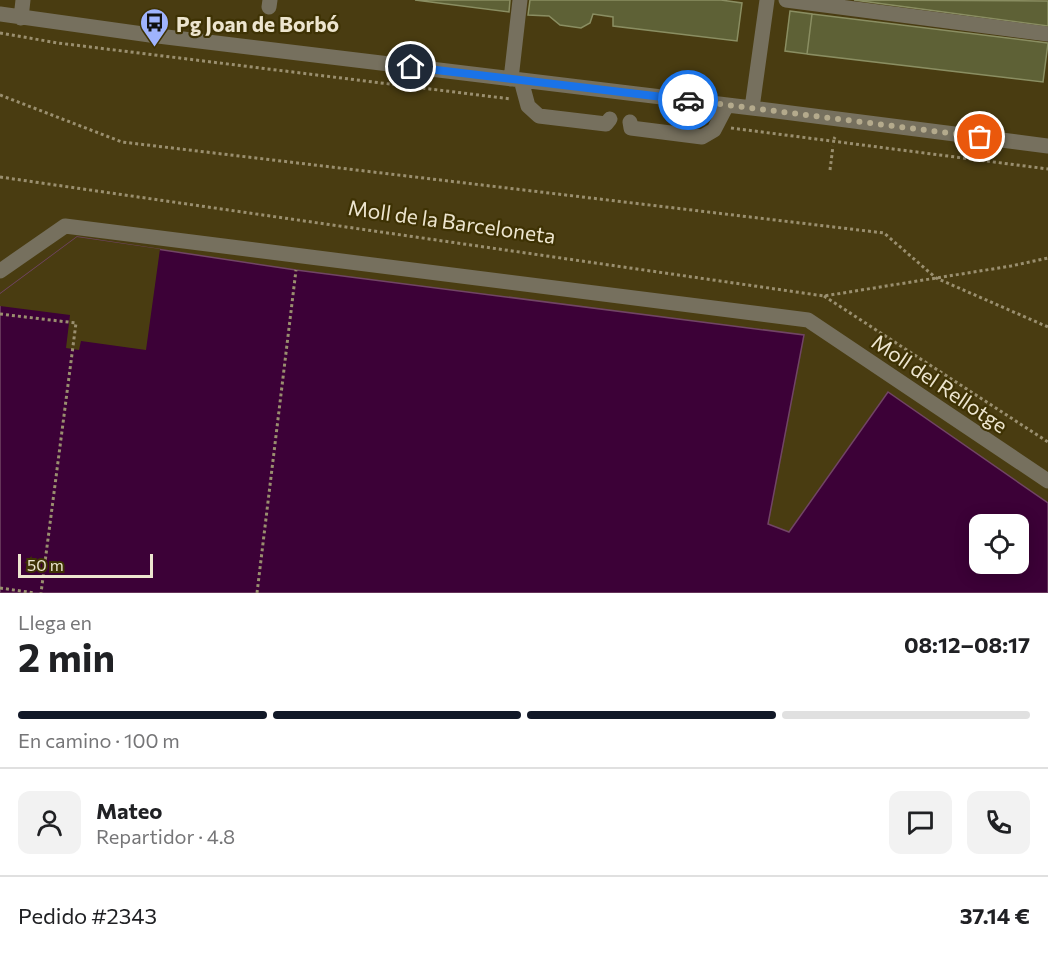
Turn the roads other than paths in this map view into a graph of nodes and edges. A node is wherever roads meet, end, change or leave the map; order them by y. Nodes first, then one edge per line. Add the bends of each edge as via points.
1 (23, 0) edge
2 (520, 0) edge
3 (767, 0) edge
4 (786, 0) edge
5 (0, 14) edge
6 (21, 18) junction
7 (1048, 34) edge
8 (516, 79) junction
9 (727, 105) junction
10 (752, 108) junction
11 (610, 119) dead end
12 (630, 122) dead end
13 (1048, 146) edge
14 (0, 271) edge
15 (1048, 481) edge

1 - 6 street
2 - 8 street
3 - 10 street
4 - 7 street
5 - 6 street
6 - 8 street
8 - 9 street
8 - 11 street via 539,116 606,124
9 - 10 street
9 - 12 street via 714,130 702,137 632,128
10 - 13 street
14 - 15 street, Moll del Rellotge via 65,226 808,320

